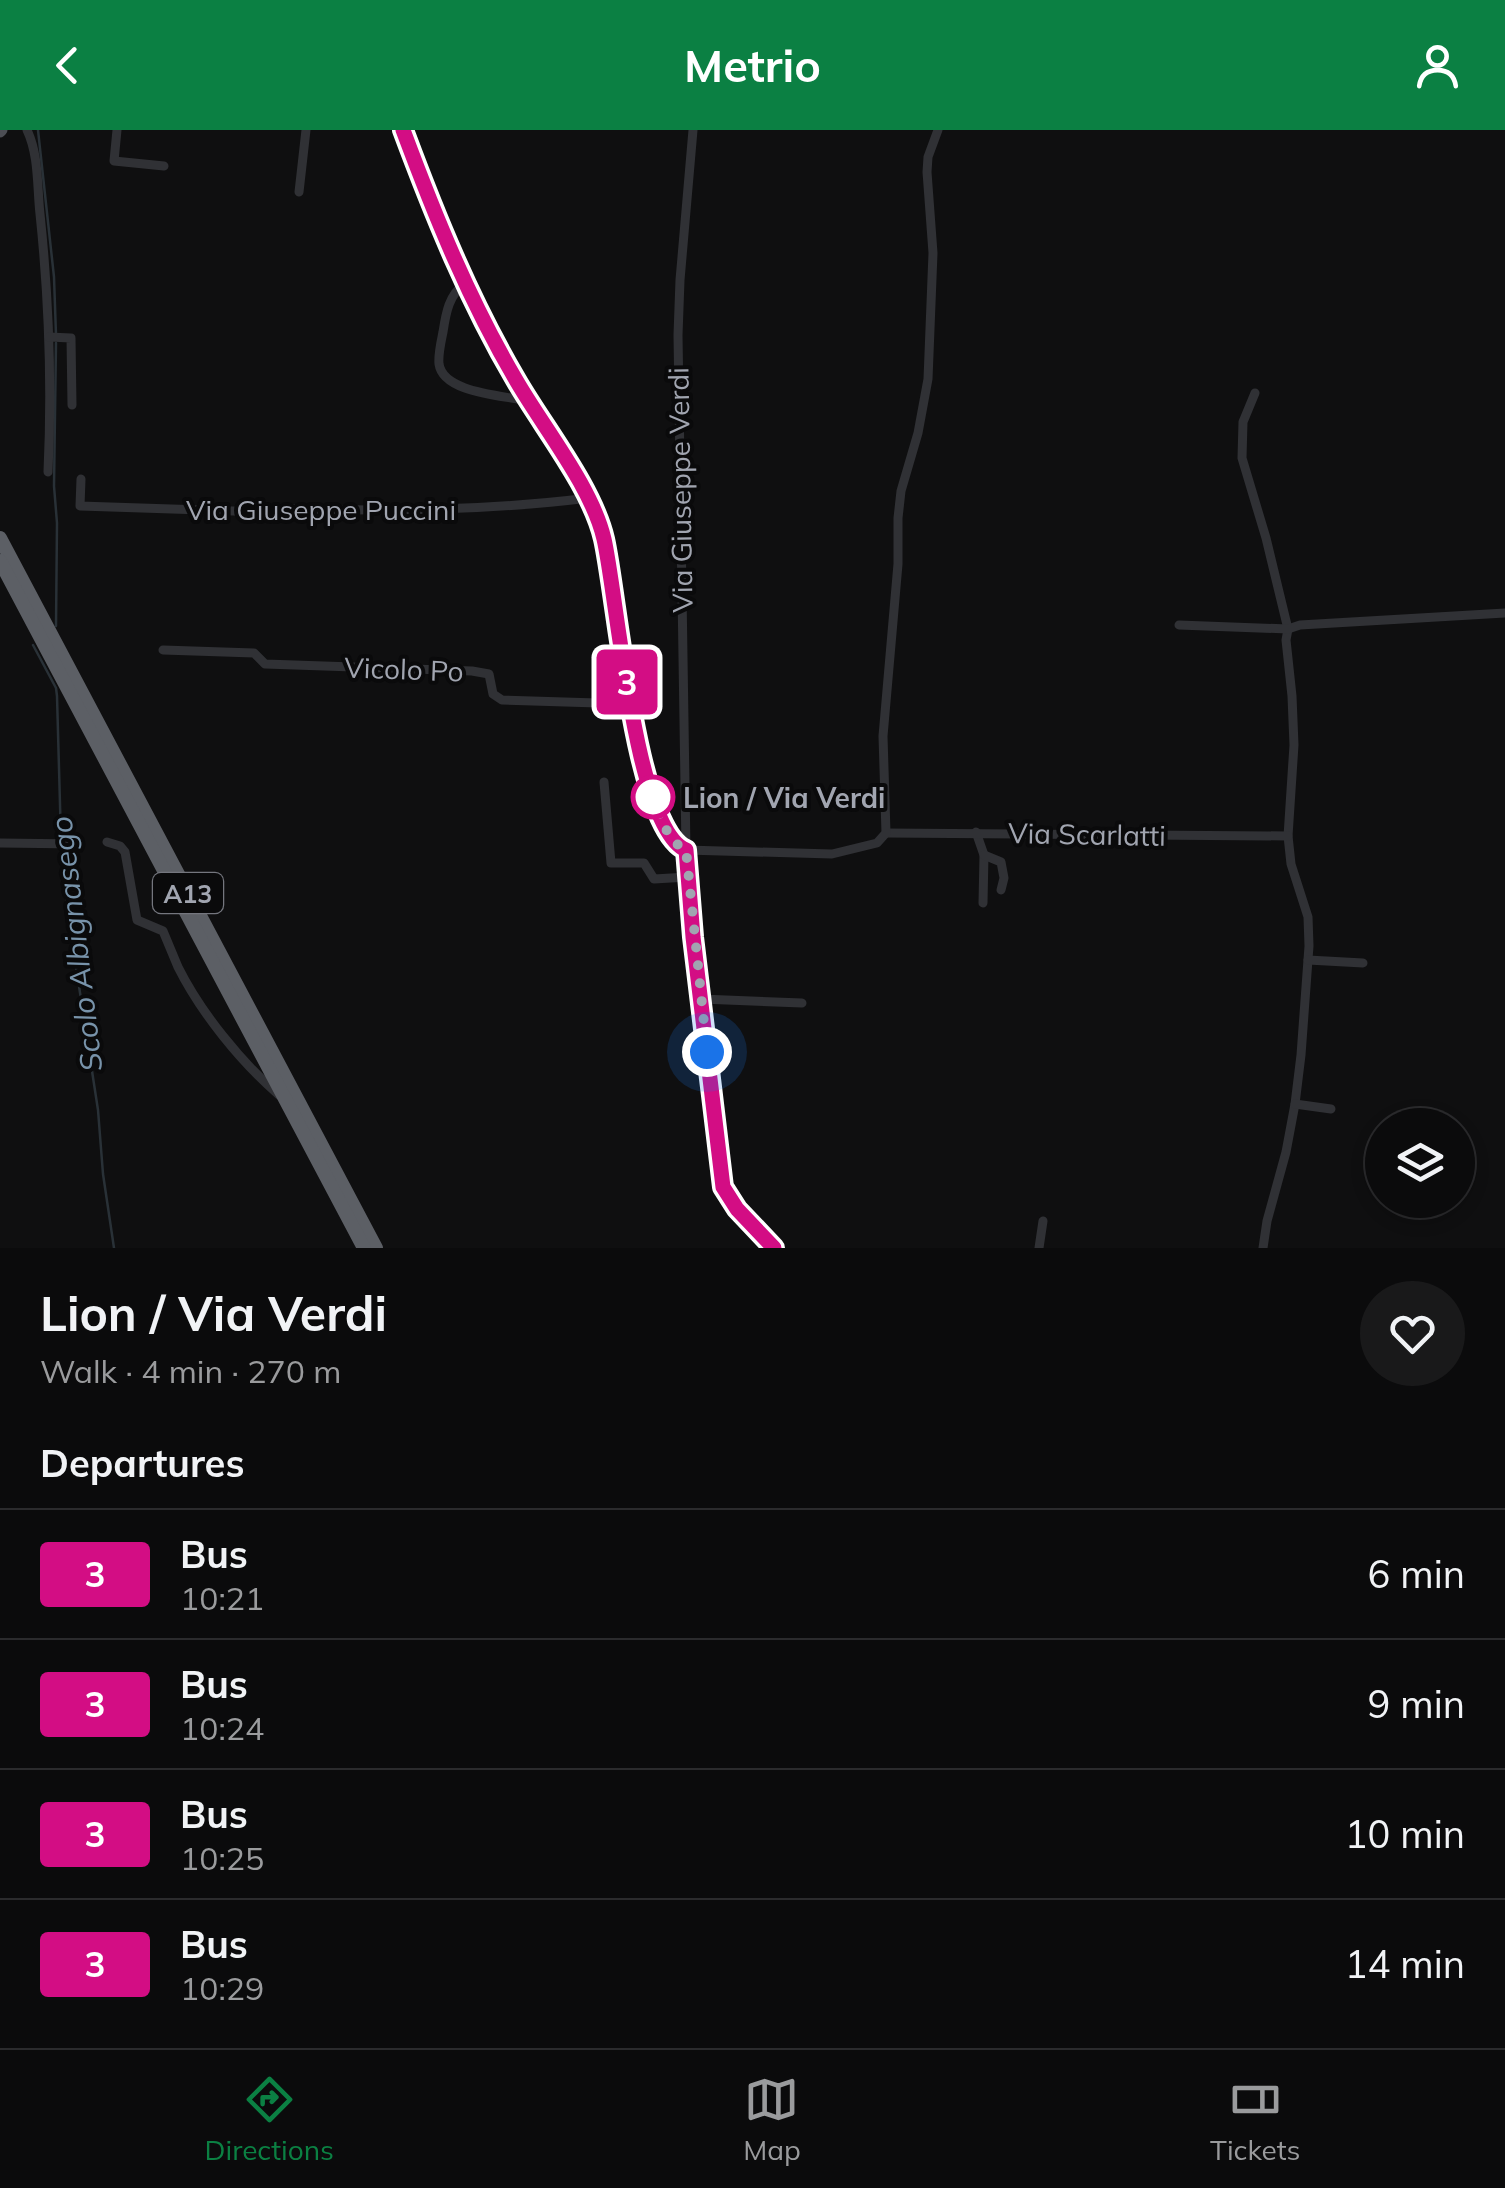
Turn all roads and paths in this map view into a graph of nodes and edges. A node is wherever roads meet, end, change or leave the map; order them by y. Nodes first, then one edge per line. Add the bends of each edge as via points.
1 (27, 130) edge
2 (117, 130) edge
3 (306, 130) edge
4 (403, 130) edge
5 (693, 130) edge
6 (938, 130) edge
7 (164, 166) dead end
8 (299, 192) dead end
9 (466, 283) junction
10 (53, 337) junction
11 (1256, 393) dead end
12 (528, 399) junction
13 (72, 405) dead end
14 (48, 472) dead end
15 (81, 479) dead end
16 (588, 498) junction
17 (0, 538) edge
18 (0, 562) edge
19 (1505, 613) edge
20 (1180, 625) dead end
21 (1288, 629) junction
22 (164, 650) dead end
23 (630, 704) junction
24 (604, 782) dead end
25 (976, 832) junction
26 (886, 833) junction
27 (1288, 836) junction
28 (107, 842) dead end
29 (0, 843) edge
30 (80, 844) dead end
31 (686, 850) junction
32 (984, 854) junction
33 (688, 877) junction
34 (1000, 890) dead end
35 (982, 902) dead end
36 (1308, 960) junction
37 (1363, 963) dead end
38 (701, 999) junction
39 (802, 1003) dead end
40 (286, 1101) junction
41 (1295, 1104) junction
42 (1330, 1109) dead end
43 (1043, 1220) dead end
44 (364, 1248) edge
45 (376, 1248) edge
46 (774, 1248) edge
47 (1038, 1248) edge
48 (1263, 1248) edge

1 - 10 street
2 - 7 street via 114,161
3 - 8 street
4 - 9 street
5 - 31 street, Via Giuseppe Verdi via 678,335
6 - 26 street via 927,172 933,253 928,380 898,518 883,736
9 - 12 street
9 - 12 street via 446,310 442,371 462,388
10 - 13 street via 71,338
10 - 14 street
11 - 21 street via 1243,422 1242,458
12 - 16 street
15 - 16 street, Via Giuseppe Puccini via 80,506 114,508 387,512
16 - 23 street via 602,526
17 - 45 highway, A13
18 - 40 highway, A13
19 - 21 street
20 - 21 street
21 - 27 street via 1294,745
22 - 23 street, Vicolo Po via 254,653 264,664 472,671 488,674 493,694 502,700
23 - 31 street via 654,800 672,840
24 - 33 street via 611,863 644,863 654,879
25 - 26 street, Via Scarlatti
25 - 27 street, Via Scarlatti
25 - 32 street
26 - 31 street via 877,843 832,854
27 - 36 street via 1308,917
28 - 40 street via 125,852 137,920 163,931 216,1027
29 - 30 street
31 - 33 street, Via Giuseppe Verdi
32 - 34 street via 1001,862
32 - 35 street
33 - 38 street, Via Giuseppe Verdi
36 - 37 street
36 - 41 street
38 - 39 street
38 - 46 street, Via Giuseppe Verdi via 723,1187
40 - 44 highway, A13
41 - 42 street
41 - 48 street
43 - 47 street

